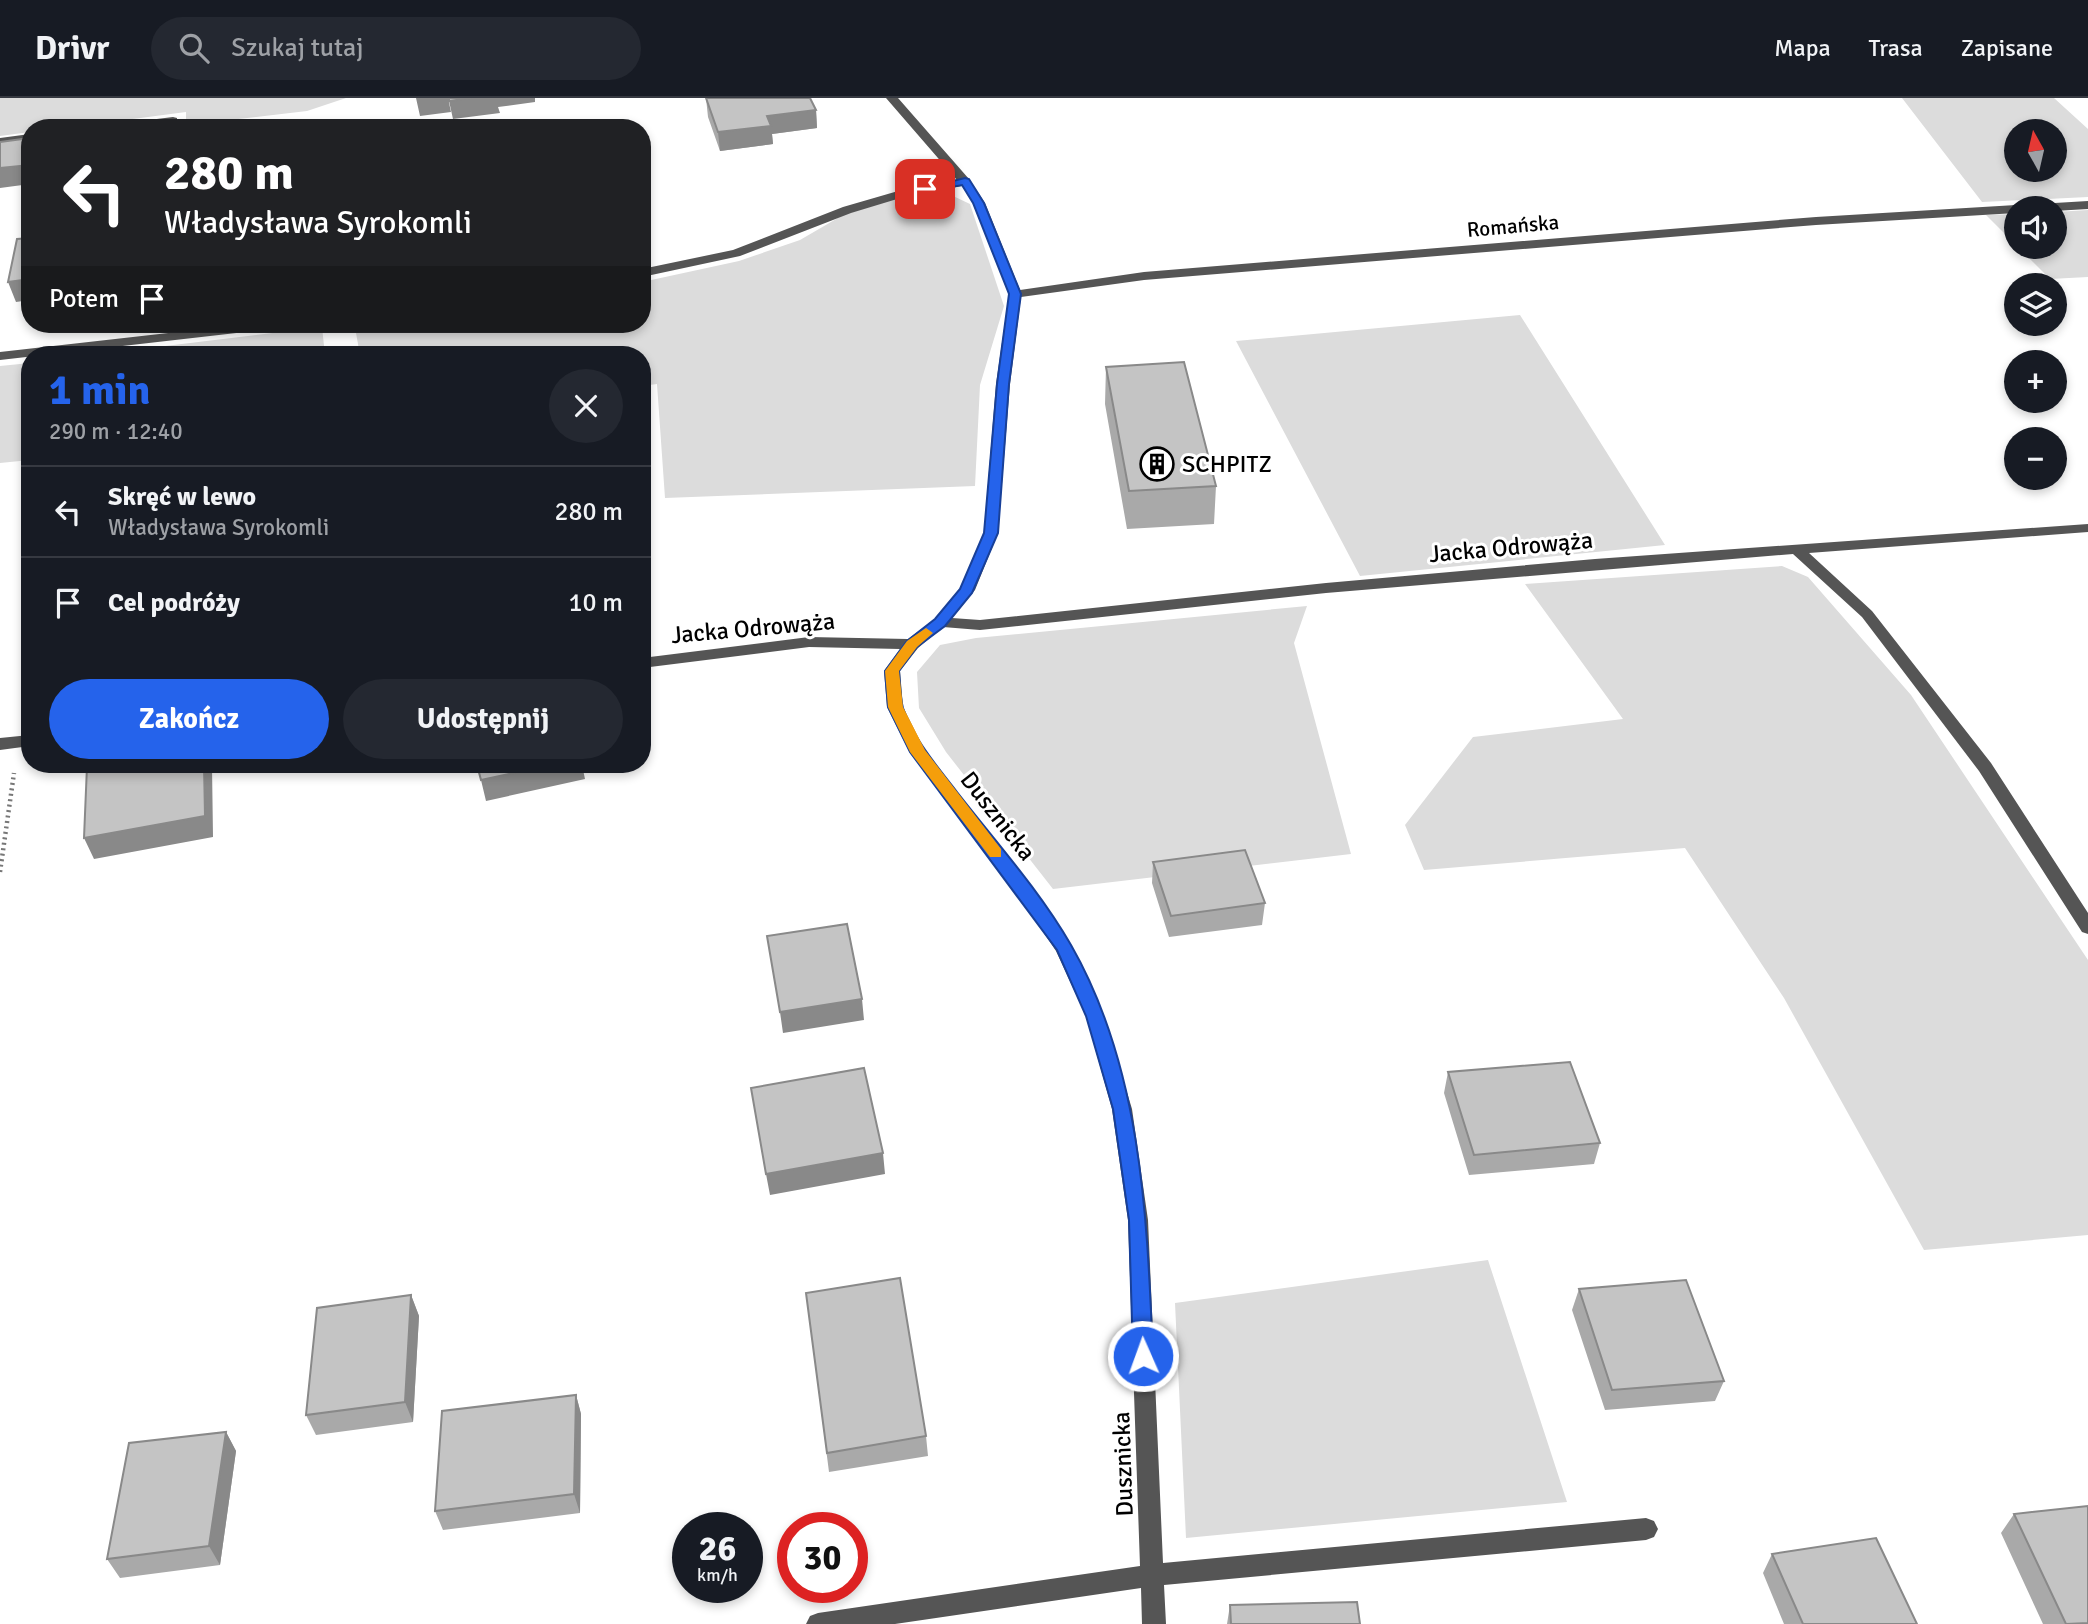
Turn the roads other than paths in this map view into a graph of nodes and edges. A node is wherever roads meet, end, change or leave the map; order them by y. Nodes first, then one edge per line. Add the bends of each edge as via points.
1 (892, 98) edge
2 (21, 138) edge
3 (0, 141) edge
4 (965, 182) junction
5 (2088, 205) edge
6 (2067, 206) edge
7 (2004, 210) edge
8 (651, 271) edge
9 (1015, 294) junction
10 (202, 333) edge
11 (88, 346) edge
12 (21, 354) edge
13 (0, 356) edge
14 (2088, 528) edge
15 (1798, 551) junction
16 (940, 622) junction
17 (912, 644) junction
18 (651, 662) edge
19 (21, 741) edge
20 (0, 744) edge
21 (2088, 927) edge
22 (1646, 1528) dead end
23 (1151, 1575) junction
24 (818, 1624) edge
25 (1154, 1624) edge

1 - 4 street, Dusznicka
2 - 3 street
4 - 8 street via 905,192 736,253
4 - 9 street, Dusznicka via 979,203
5 - 6 street
7 - 9 street, Romańska via 1144,276
9 - 16 street, Dusznicka via 991,533 967,590
10 - 11 street
12 - 13 street
14 - 15 street, Jacka Odrowąża
15 - 16 street, Jacka Odrowąża via 1420,580 980,625
15 - 21 street via 1876,625 1984,767
16 - 17 street, Dusznicka
17 - 18 street, Jacka Odrowąża via 808,642
17 - 23 street, Dusznicka via 892,671 895,707 918,752 1064,948 1095,1016 1122,1109 1138,1220
19 - 20 street
22 - 23 street
23 - 24 street
23 - 25 street, Dusznicka

